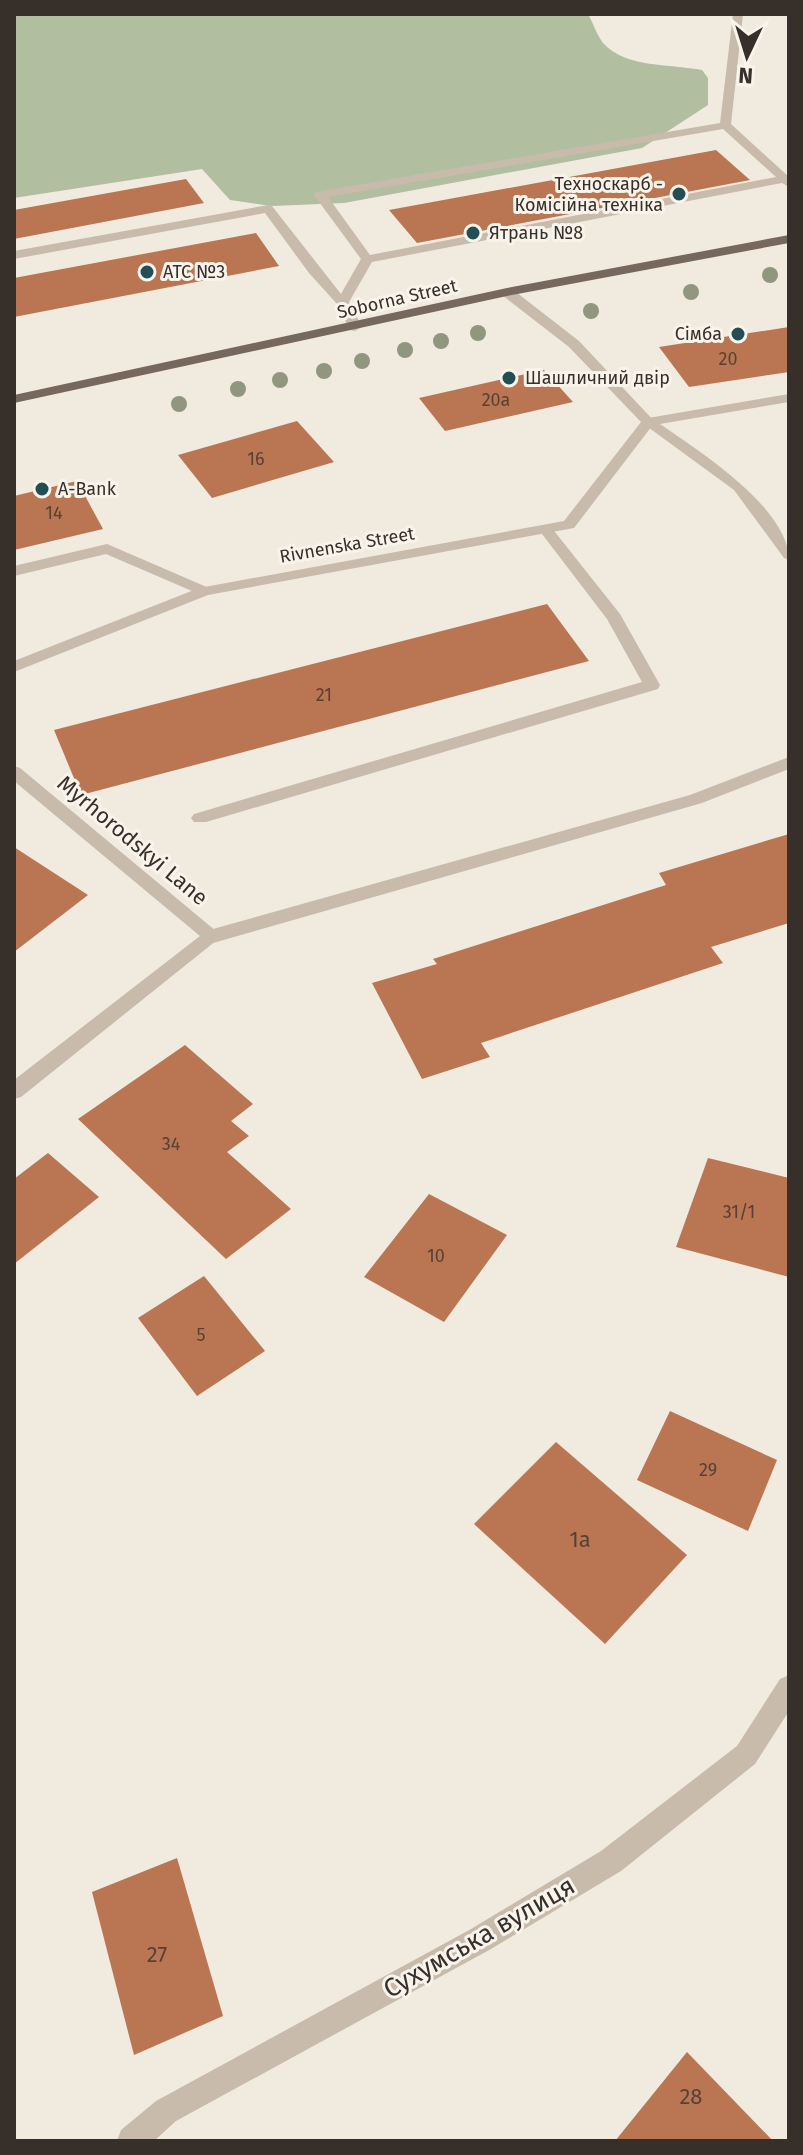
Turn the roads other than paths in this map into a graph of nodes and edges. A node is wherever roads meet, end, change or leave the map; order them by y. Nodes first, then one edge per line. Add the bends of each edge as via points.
1 (738, 14) edge
2 (725, 125) junction
3 (786, 181) edge
4 (789, 239) edge
5 (14, 255) edge
6 (367, 259) junction
7 (507, 292) junction
8 (343, 302) junction
9 (355, 327) junction
10 (789, 398) edge
11 (14, 399) edge
12 (648, 422) junction
13 (546, 530) junction
14 (789, 555) edge
15 (14, 571) edge
16 (204, 591) junction
17 (14, 667) edge
18 (789, 763) edge
19 (14, 772) edge
20 (200, 818) dead end
21 (213, 936) junction
22 (14, 1091) edge
23 (789, 1688) edge
24 (132, 2141) edge

1 - 2 street
2 - 3 street
2 - 6 street via 320,195
3 - 6 street
4 - 7 main road, Soborna Street
5 - 8 street via 268,209 326,288
6 - 8 street
7 - 9 main road, Soborna Street
7 - 12 street via 574,344
8 - 9 street
9 - 11 main road, Soborna Street
10 - 12 street
12 - 13 street, Rivnenska Street via 569,525
12 - 14 street via 739,487
13 - 16 street, Rivnenska Street
13 - 20 street via 614,617 652,685
15 - 16 street via 107,549
16 - 17 street, Rivnenska Street
18 - 21 street via 696,799
19 - 21 street, Myrhorodskyi Lane
21 - 22 street, Myrhorodskyi Lane
23 - 24 street, Сухумська вулиця via 746,1755 611,1861 481,1939 166,2111

